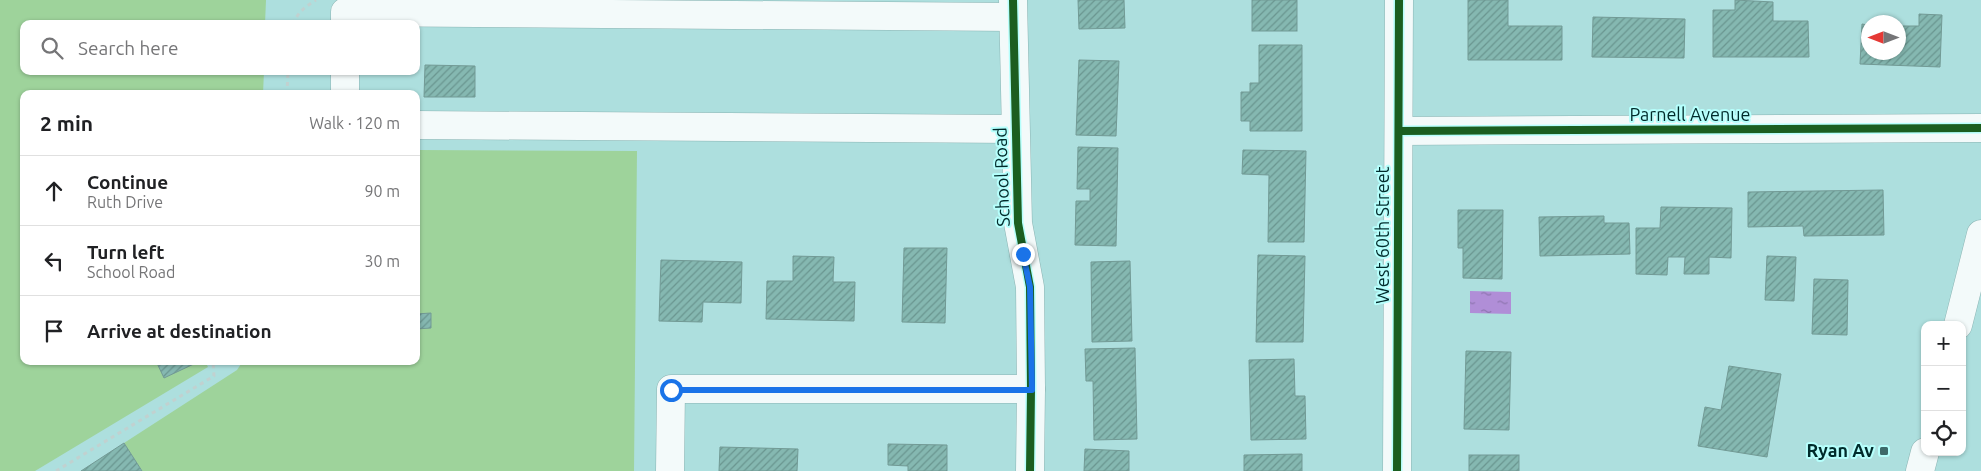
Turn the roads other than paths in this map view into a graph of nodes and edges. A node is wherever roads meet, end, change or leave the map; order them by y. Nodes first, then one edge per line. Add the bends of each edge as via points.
1 (1399, 0) edge
2 (1013, 8) edge
3 (345, 20) edge
4 (345, 75) edge
5 (345, 90) edge
6 (420, 125) edge
7 (1981, 128) edge
8 (1015, 129) junction
9 (1399, 131) junction
10 (1981, 234) edge
11 (1959, 321) edge
12 (1032, 390) junction
13 (1924, 456) edge
14 (670, 471) edge
15 (1030, 471) edge
16 (1397, 471) edge
17 (1920, 471) edge

1 - 9 street, West 60th Street
2 - 3 street via 345,12
2 - 8 street, School Road
4 - 5 street
6 - 8 street
7 - 9 street, Parnell Avenue
8 - 12 street, School Road via 1018,223 1030,287
9 - 16 street, West 60th Street
10 - 11 street
12 - 14 street via 671,390
12 - 15 street, School Road
13 - 17 street

